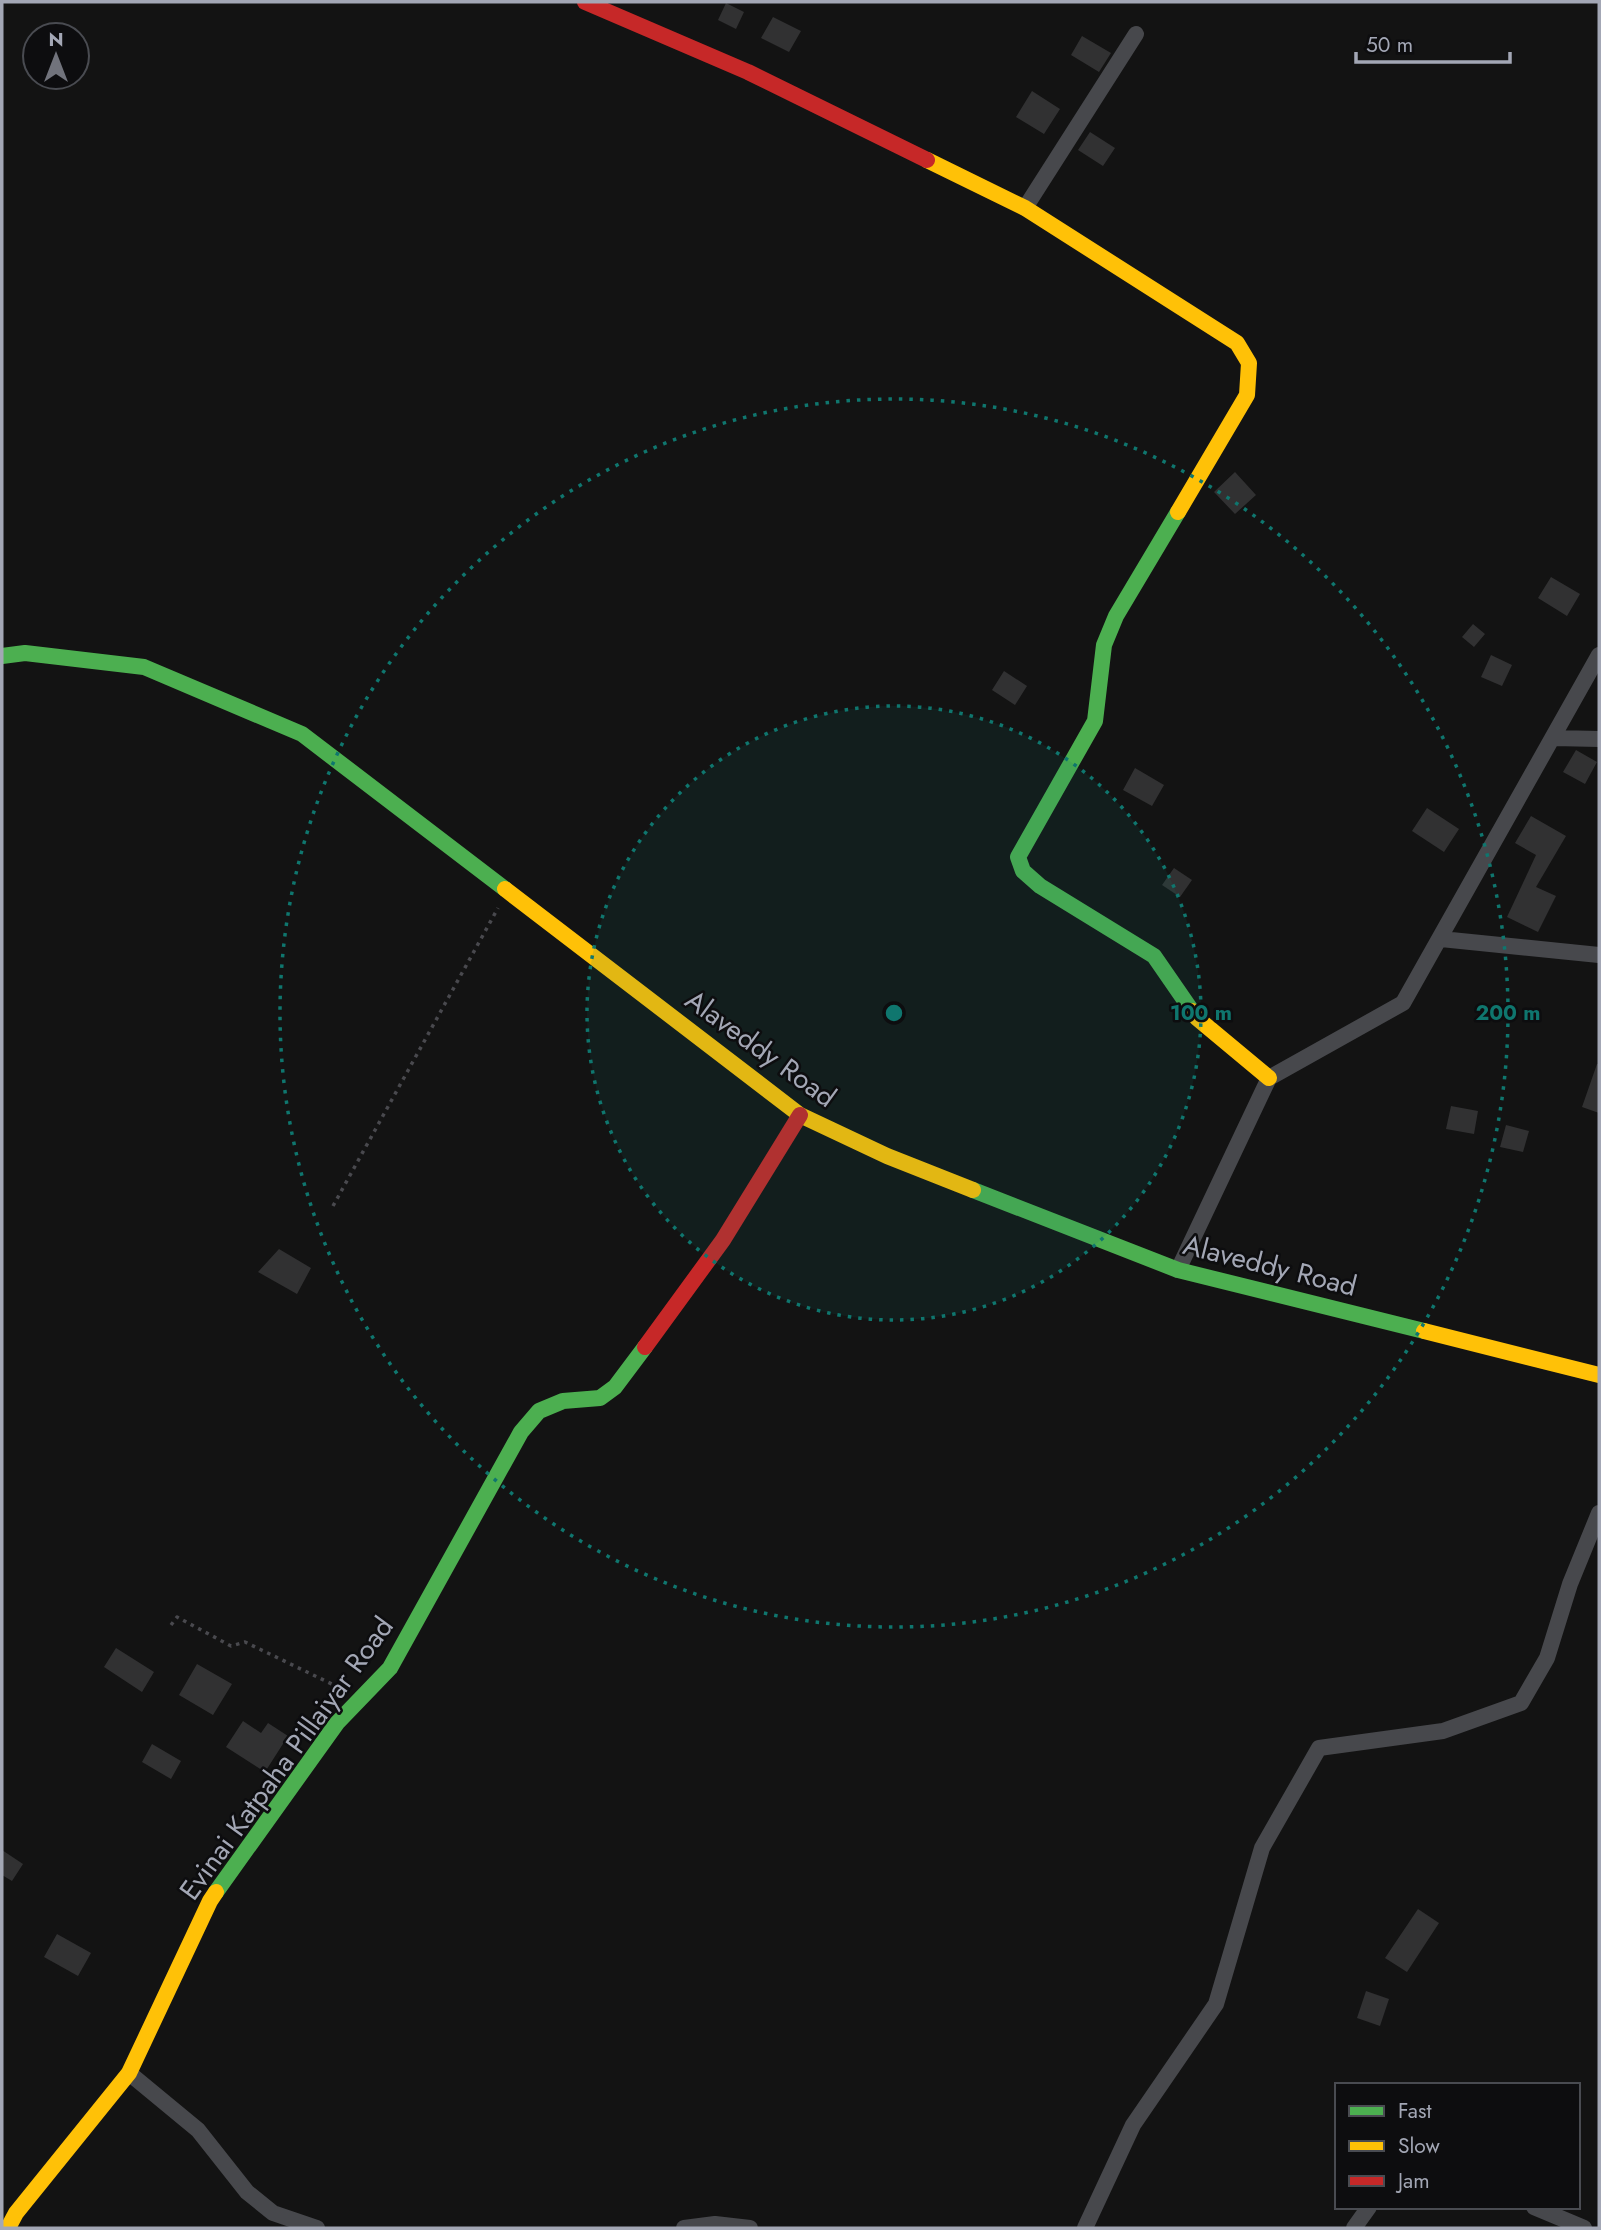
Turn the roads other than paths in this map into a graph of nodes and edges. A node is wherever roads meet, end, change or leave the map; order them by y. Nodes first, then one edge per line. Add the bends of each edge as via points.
1 (585, 2) edge
2 (1136, 34) dead end
3 (1025, 208) junction
4 (1599, 655) edge
5 (2, 656) edge
6 (1554, 738) junction
7 (1599, 739) edge
8 (1441, 939) junction
9 (1599, 955) edge
10 (1269, 1078) junction
11 (800, 1115) junction
12 (1178, 1270) junction
13 (1599, 1375) edge
14 (1599, 1513) edge
15 (129, 2073) junction
16 (1368, 2209) edge
17 (1539, 2209) edge
18 (2, 2226) edge
19 (8, 2228) edge
20 (317, 2228) edge
21 (684, 2228) edge
22 (750, 2228) edge
23 (1085, 2228) edge
24 (1354, 2228) edge
25 (1584, 2228) edge

1 - 3 street via 748,72
2 - 3 street
3 - 10 street via 1237,343 1249,363 1247,395 1116,616 1104,645 1095,721 1018,858 1023,871 1040,886 1154,956 1198,1018
4 - 6 street
5 - 11 street, Alaveddy Road via 26,653 144,667 302,734
6 - 7 street
6 - 8 street
8 - 9 street
8 - 10 street via 1403,1003
10 - 12 street
11 - 12 street, Alaveddy Road via 887,1156
11 - 15 street, Evinai Katpaha Pillaiyar Road via 723,1240 615,1387 600,1398 563,1401 539,1411 521,1432 390,1668 337,1723 210,1901
12 - 13 street, Alaveddy Road
14 - 23 street via 1547,1658 1521,1703 1443,1731 1319,1748 1262,1849 1216,2004 1133,2125
15 - 19 street, Evinai Katpaha Pillaiyar Road
15 - 20 street via 198,2130 247,2192 273,2213
16 - 24 street
17 - 25 street
18 - 19 street
21 - 22 street via 715,2224

